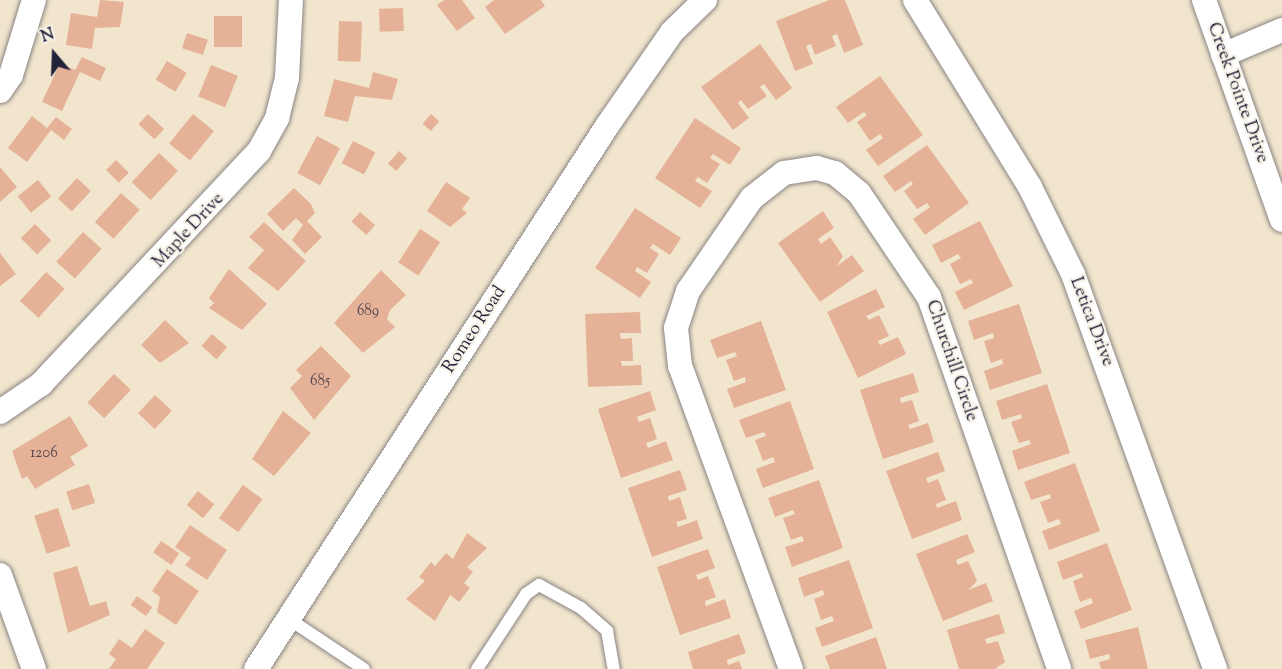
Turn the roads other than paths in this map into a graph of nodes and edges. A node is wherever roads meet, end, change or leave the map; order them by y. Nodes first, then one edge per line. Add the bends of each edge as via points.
1 (34, 0) edge
2 (291, 0) edge
3 (705, 0) edge
4 (915, 0) edge
5 (1204, 0) edge
6 (1282, 30) edge
7 (1223, 55) junction
8 (0, 91) edge
9 (1282, 220) edge
10 (0, 412) edge
11 (0, 575) edge
12 (289, 620) junction
13 (34, 669) edge
14 (256, 669) edge
15 (364, 669) edge
16 (477, 669) edge
17 (614, 669) edge
18 (791, 669) edge
19 (1059, 669) edge
20 (1215, 669) edge

1 - 8 street via 11,75
2 - 10 street, Maple Drive via 287,78 277,118 259,151 41,384
3 - 12 street, Romeo Road via 672,33 613,117
4 - 20 street, Letica Drive via 1030,187 1073,274
5 - 7 street, Creek Pointe Drive
6 - 7 street
7 - 9 street, Creek Pointe Drive
11 - 13 street
12 - 14 street, Romeo Road
12 - 15 lane
16 - 17 lane via 526,594 539,585 581,608 607,631
18 - 19 street, Churchill Circle via 680,366 676,328 688,291 752,198 784,174 817,168 835,173 859,193 929,297

